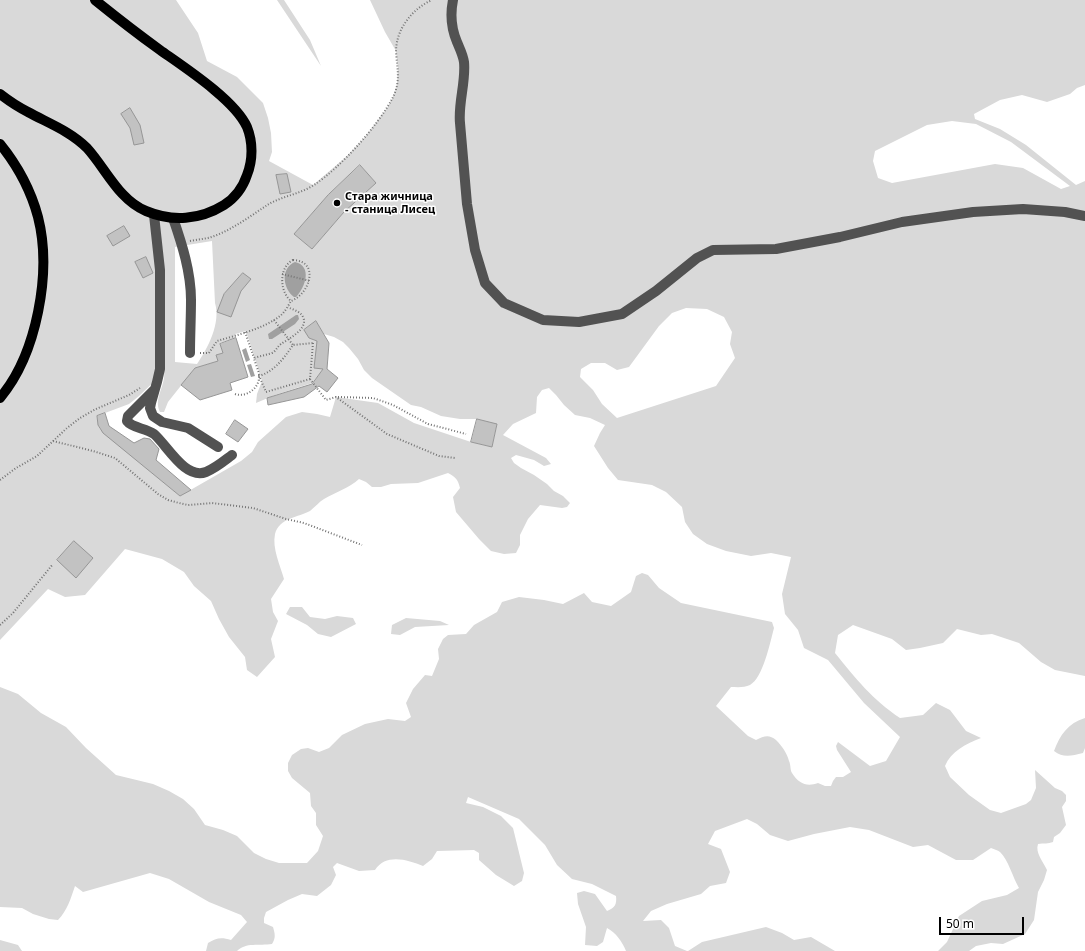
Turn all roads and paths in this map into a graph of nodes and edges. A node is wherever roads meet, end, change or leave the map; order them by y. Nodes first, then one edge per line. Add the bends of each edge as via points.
1 (95, 0) edge
2 (432, 0) edge
3 (453, 0) edge
4 (0, 94) edge
5 (0, 144) edge
6 (154, 215) junction
7 (1085, 216) edge
8 (173, 218) junction
9 (181, 243) junction
10 (282, 274) junction
11 (310, 281) junction
12 (292, 301) junction
13 (288, 307) junction
14 (274, 320) junction
15 (245, 332) junction
16 (289, 340) junction
17 (293, 346) junction
18 (190, 353) joint
19 (254, 358) junction
20 (259, 376) junction
21 (310, 380) junction
22 (145, 384) dead end
23 (155, 388) junction
24 (235, 394) dead end
25 (336, 397) junction
26 (0, 398) edge
27 (466, 434) dead end
28 (53, 441) junction
29 (218, 447) dead end
30 (232, 455) dead end
31 (455, 458) dead end
32 (0, 479) edge
33 (362, 545) dead end
34 (53, 564) dead end
35 (0, 625) edge

1 - 8 main road via 201,79 231,106 246,126 250,137 250,164 244,184 238,192 227,203 211,212 187,218
2 - 9 path via 412,13 399,36 396,51 397,83 387,108 365,137 346,156 313,185 270,204 219,234
3 - 7 street via 452,28 464,63 459,117 475,250 486,283 504,303 543,320 579,322 622,314 697,258 713,250 776,249 902,222 973,212 1022,209
4 - 6 main road via 77,140 94,156 124,196 139,208
5 - 26 main road via 17,170 33,203 41,234 42,270 31,338 12,382
6 - 8 main road
6 - 23 street via 160,270 160,369
8 - 9 street
9 - 18 street via 191,299
10 - 11 path
10 - 11 path via 287,264 297,260 310,270
10 - 12 path via 285,291
11 - 12 path via 302,293
12 - 13 path
13 - 14 path
13 - 16 path via 299,313 304,320 299,331
14 - 15 path
14 - 16 path
15 - 18 path via 217,341 209,353
15 - 19 path
16 - 17 path
16 - 19 path via 279,345 275,351
17 - 20 path via 275,368
17 - 21 path via 313,343
19 - 20 path
20 - 21 path via 266,392
20 - 24 path via 256,386 249,393
21 - 25 path via 326,400
22 - 28 path via 80,418
23 - 29 street via 150,408 156,419 188,428
23 - 30 street via 128,416 127,421 130,424 154,434 179,462 197,473 211,469
25 - 27 path via 372,398 393,405 428,424
25 - 31 path via 387,434 439,456
28 - 32 path via 37,456
28 - 33 path via 115,458 158,494 173,502 253,508 316,527
34 - 35 path

